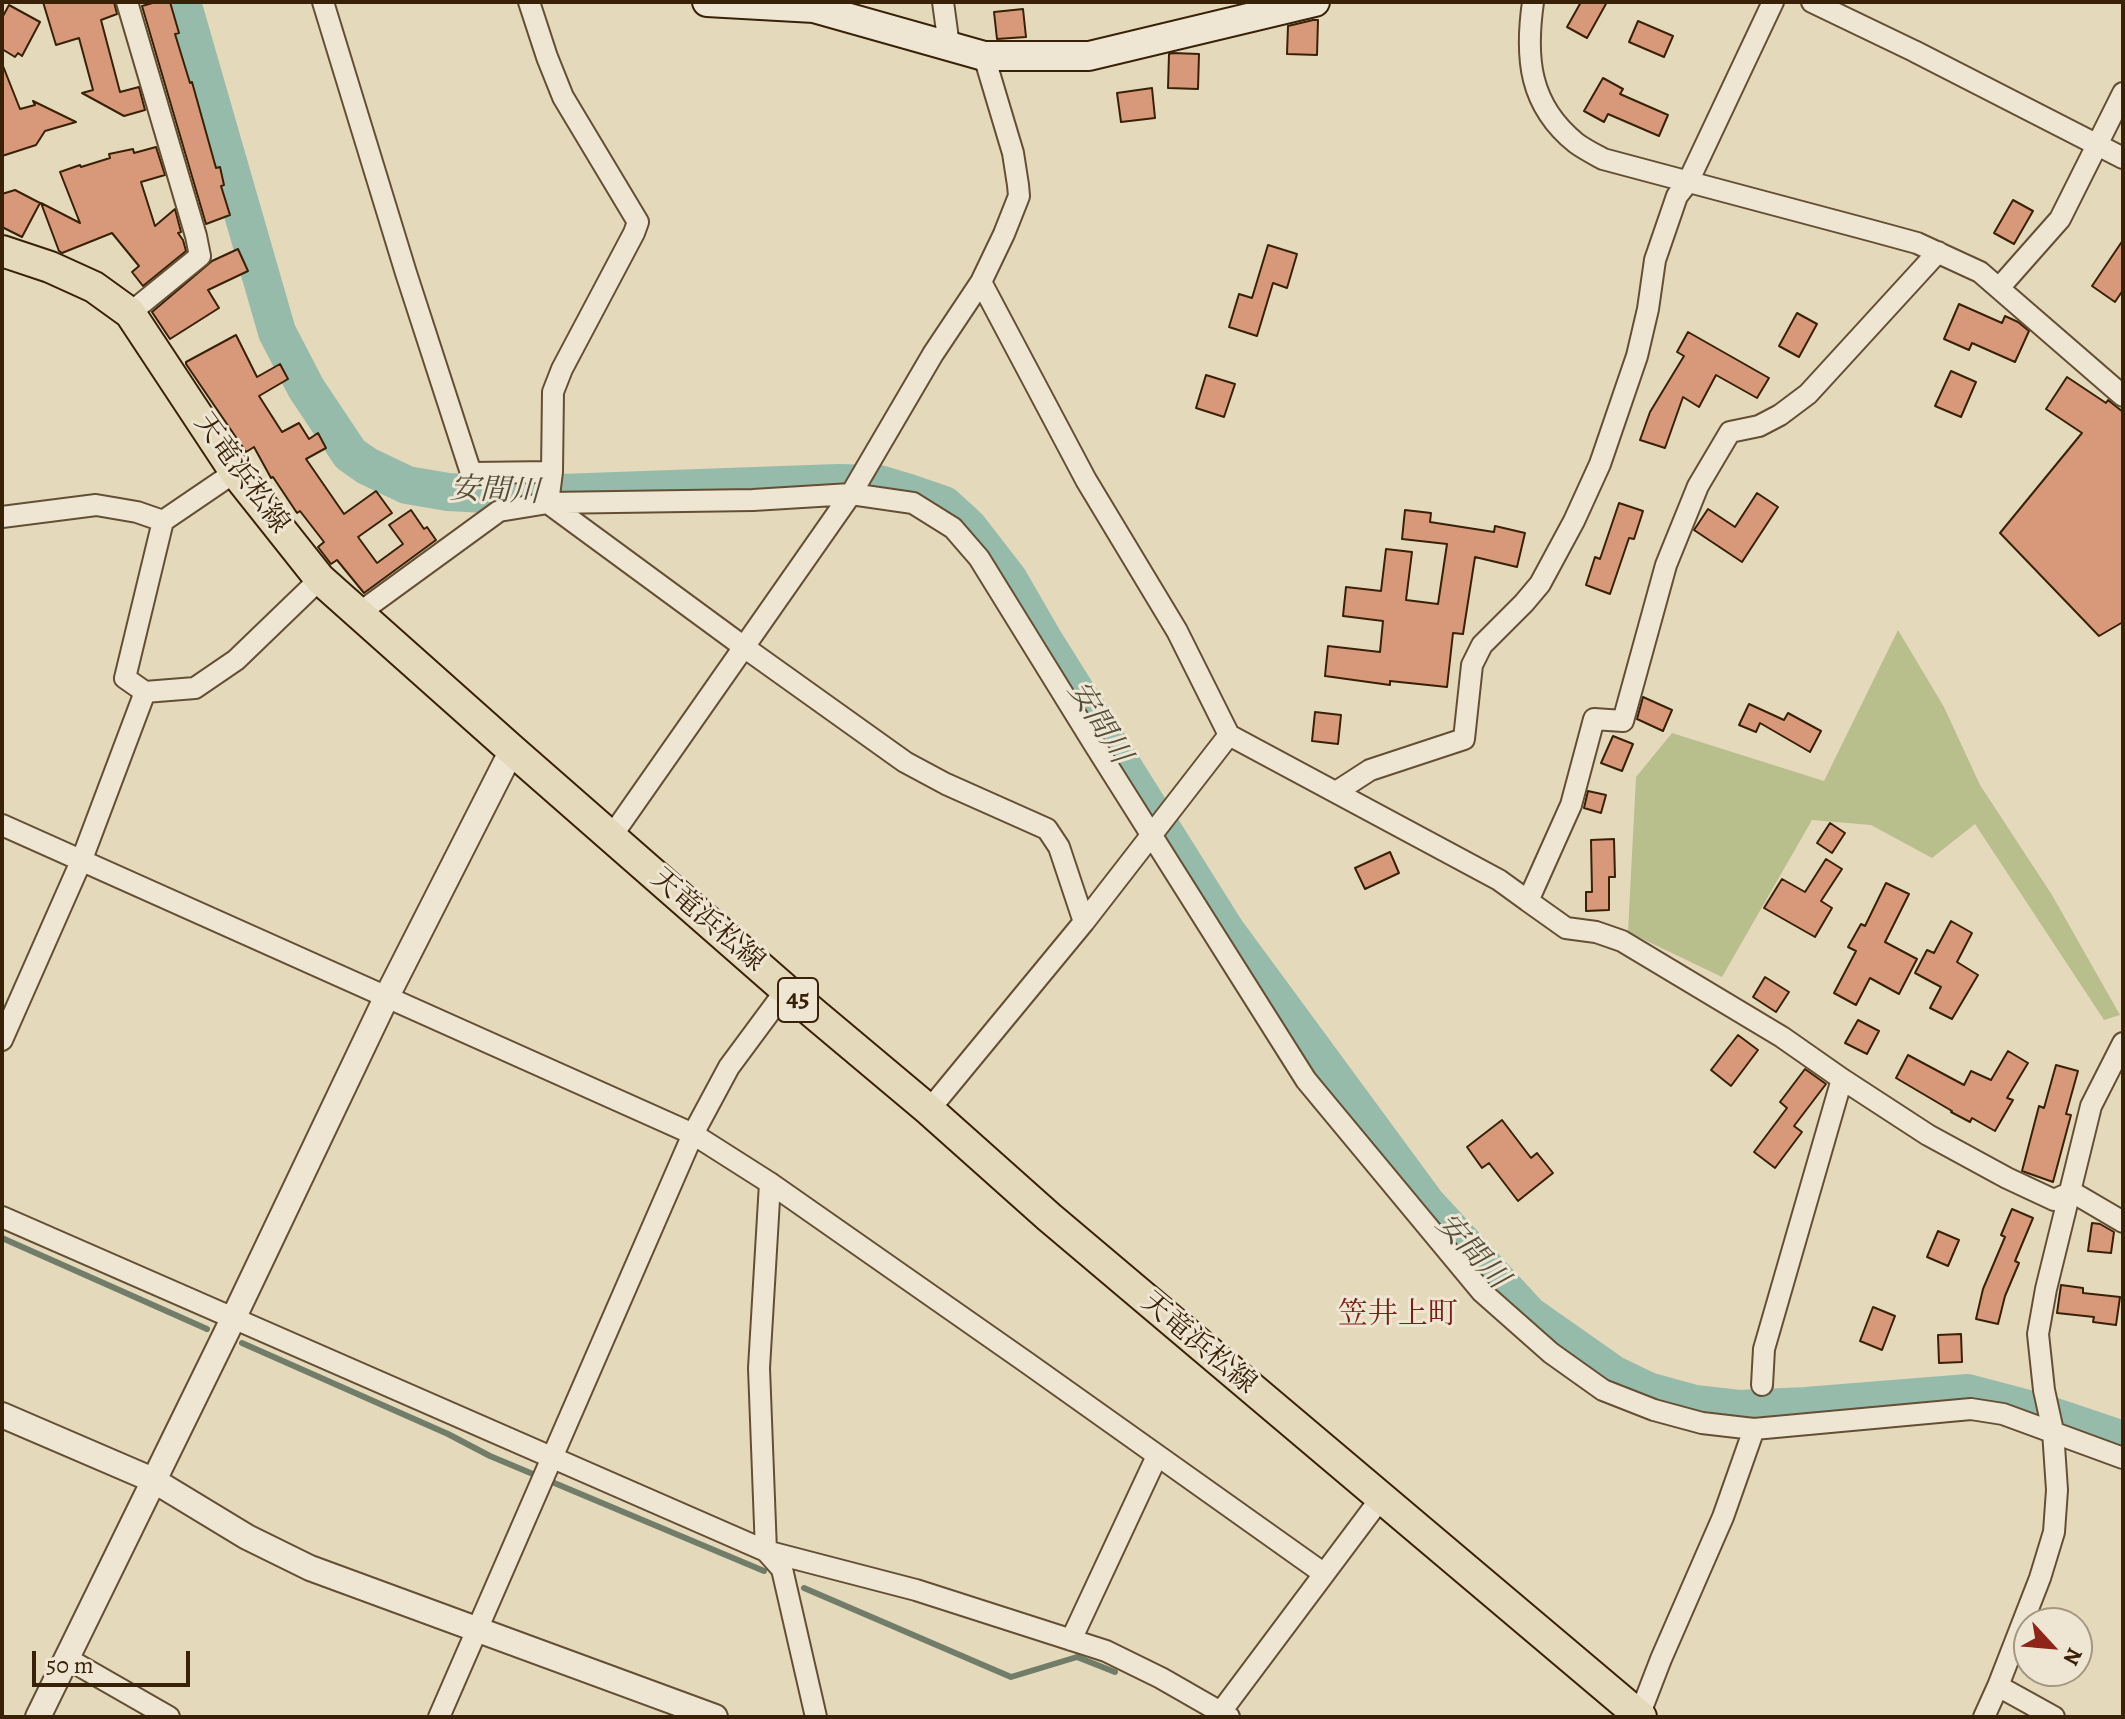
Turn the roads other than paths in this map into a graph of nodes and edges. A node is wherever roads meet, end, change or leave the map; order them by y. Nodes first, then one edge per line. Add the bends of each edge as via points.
1 (127, 2) edge
2 (323, 2) edge
3 (529, 2) edge
4 (707, 2) edge
5 (943, 2) edge
6 (1315, 2) edge
7 (1533, 2) edge
8 (1773, 2) edge
9 (1812, 2) edge
10 (949, 46) junction
11 (984, 56) junction
12 (2123, 93) edge
13 (2097, 145) junction
14 (2123, 158) edge
15 (1688, 182) junction
16 (2, 251) edge
17 (1938, 252) junction
18 (981, 282) junction
19 (1999, 288) junction
20 (130, 313) junction
21 (2123, 396) edge
22 (235, 472) junction
23 (855, 487) junction
24 (549, 490) junction
25 (2, 517) edge
26 (163, 521) junction
27 (320, 579) junction
28 (359, 613) junction
29 (744, 647) junction
30 (145, 692) junction
31 (1229, 735) junction
32 (512, 750) junction
33 (1336, 792) junction
34 (2, 825) edge
35 (1158, 829) junction
36 (611, 837) junction
37 (82, 859) junction
38 (1528, 901) junction
39 (1084, 922) junction
40 (786, 990) junction
41 (387, 996) junction
42 (2, 1040) edge
43 (2123, 1043) edge
44 (1842, 1079) junction
45 (929, 1110) junction
46 (693, 1134) junction
47 (770, 1183) junction
48 (2072, 1192) junction
49 (2, 1217) edge
50 (2123, 1222) edge
51 (233, 1319) junction
52 (1762, 1385) dead end
53 (2, 1415) edge
54 (1754, 1429) junction
55 (2052, 1430) junction
56 (1157, 1456) junction
57 (2123, 1458) edge
58 (550, 1463) junction
59 (153, 1480) junction
60 (1381, 1498) junction
61 (766, 1551) junction
62 (1323, 1573) junction
63 (478, 1630) junction
64 (1071, 1640) junction
65 (66, 1658) junction
66 (1998, 1686) junction
67 (1634, 1714) edge
68 (1222, 1715) edge
69 (38, 1717) edge
70 (169, 1717) edge
71 (439, 1717) edge
72 (715, 1717) edge
73 (816, 1717) edge
74 (1984, 1717) edge
75 (2054, 1717) edge

1 - 20 street via 200,256
2 - 24 street via 471,473
3 - 24 street via 563,97 638,222 553,392
4 - 10 main road via 814,8
5 - 10 street
6 - 11 main road via 1089,56
7 - 15 street via 1528,56 1535,88 1552,117 1576,142 1603,159
8 - 15 street
9 - 13 street
10 - 11 main road
11 - 18 street via 1013,153 1019,196
12 - 13 street
13 - 14 street
13 - 19 street via 2060,219
15 - 17 street
15 - 33 street via 1677,196 1655,260 1637,356 1600,464 1540,584 1482,645 1472,665 1464,739 1370,770
16 - 20 main road, 天竜浜松線 / 45 via 94,287
17 - 19 street via 1980,272
17 - 38 street via 1808,394 1759,426 1730,432 1698,486 1666,565 1623,721 1594,719 1571,805
18 - 23 street
18 - 31 street via 1086,480 1177,631
19 - 21 street
20 - 22 main road, 天竜浜松線 / 45
22 - 26 street
22 - 27 main road, 天竜浜松線 / 45
23 - 24 street via 753,500
23 - 29 street
23 - 35 street via 913,503 953,528 979,558
24 - 28 street via 499,511
24 - 29 street
25 - 26 street via 96,505
26 - 30 street via 125,678
27 - 28 main road, 天竜浜松線 / 45
27 - 30 street via 236,660 195,688
28 - 32 main road, 天竜浜松線 / 45
29 - 36 street
29 - 39 street via 905,762 1047,829 1059,847
30 - 37 street
31 - 33 street
31 - 35 street
32 - 36 main road, 天竜浜松線 / 45
32 - 41 street
33 - 38 street
34 - 37 street
35 - 39 street
35 - 54 street via 1306,1080 1482,1292 1603,1390 1702,1423
36 - 40 main road, 天竜浜松線 / 45
37 - 41 street
37 - 42 street
38 - 44 street via 1566,928 1622,941
39 - 45 street
40 - 45 main road, 天竜浜松線 / 45
40 - 46 street via 729,1067
41 - 46 street
41 - 51 street
43 - 48 street via 2091,1106
44 - 48 street via 2007,1178 2054,1200
44 - 52 street via 1764,1349
45 - 60 main road, 天竜浜松線 / 45
46 - 47 street
46 - 58 street
47 - 56 street
47 - 61 street via 759,1368
48 - 50 street
48 - 55 street via 2038,1334
49 - 51 street
51 - 58 street
51 - 59 street
53 - 59 street
54 - 55 street via 1971,1409
54 - 67 street via 1723,1517
55 - 57 street
55 - 66 street via 2054,1532
56 - 62 street
56 - 64 street
58 - 61 street
58 - 63 street
59 - 63 street via 310,1568
59 - 65 street
60 - 62 street
60 - 67 main road, 天竜浜松線 / 45
61 - 64 street via 916,1590
61 - 73 street via 782,1569
62 - 68 street
63 - 71 street
63 - 72 street
64 - 68 street via 1161,1678
65 - 69 street
65 - 70 street
66 - 74 street
66 - 75 street

